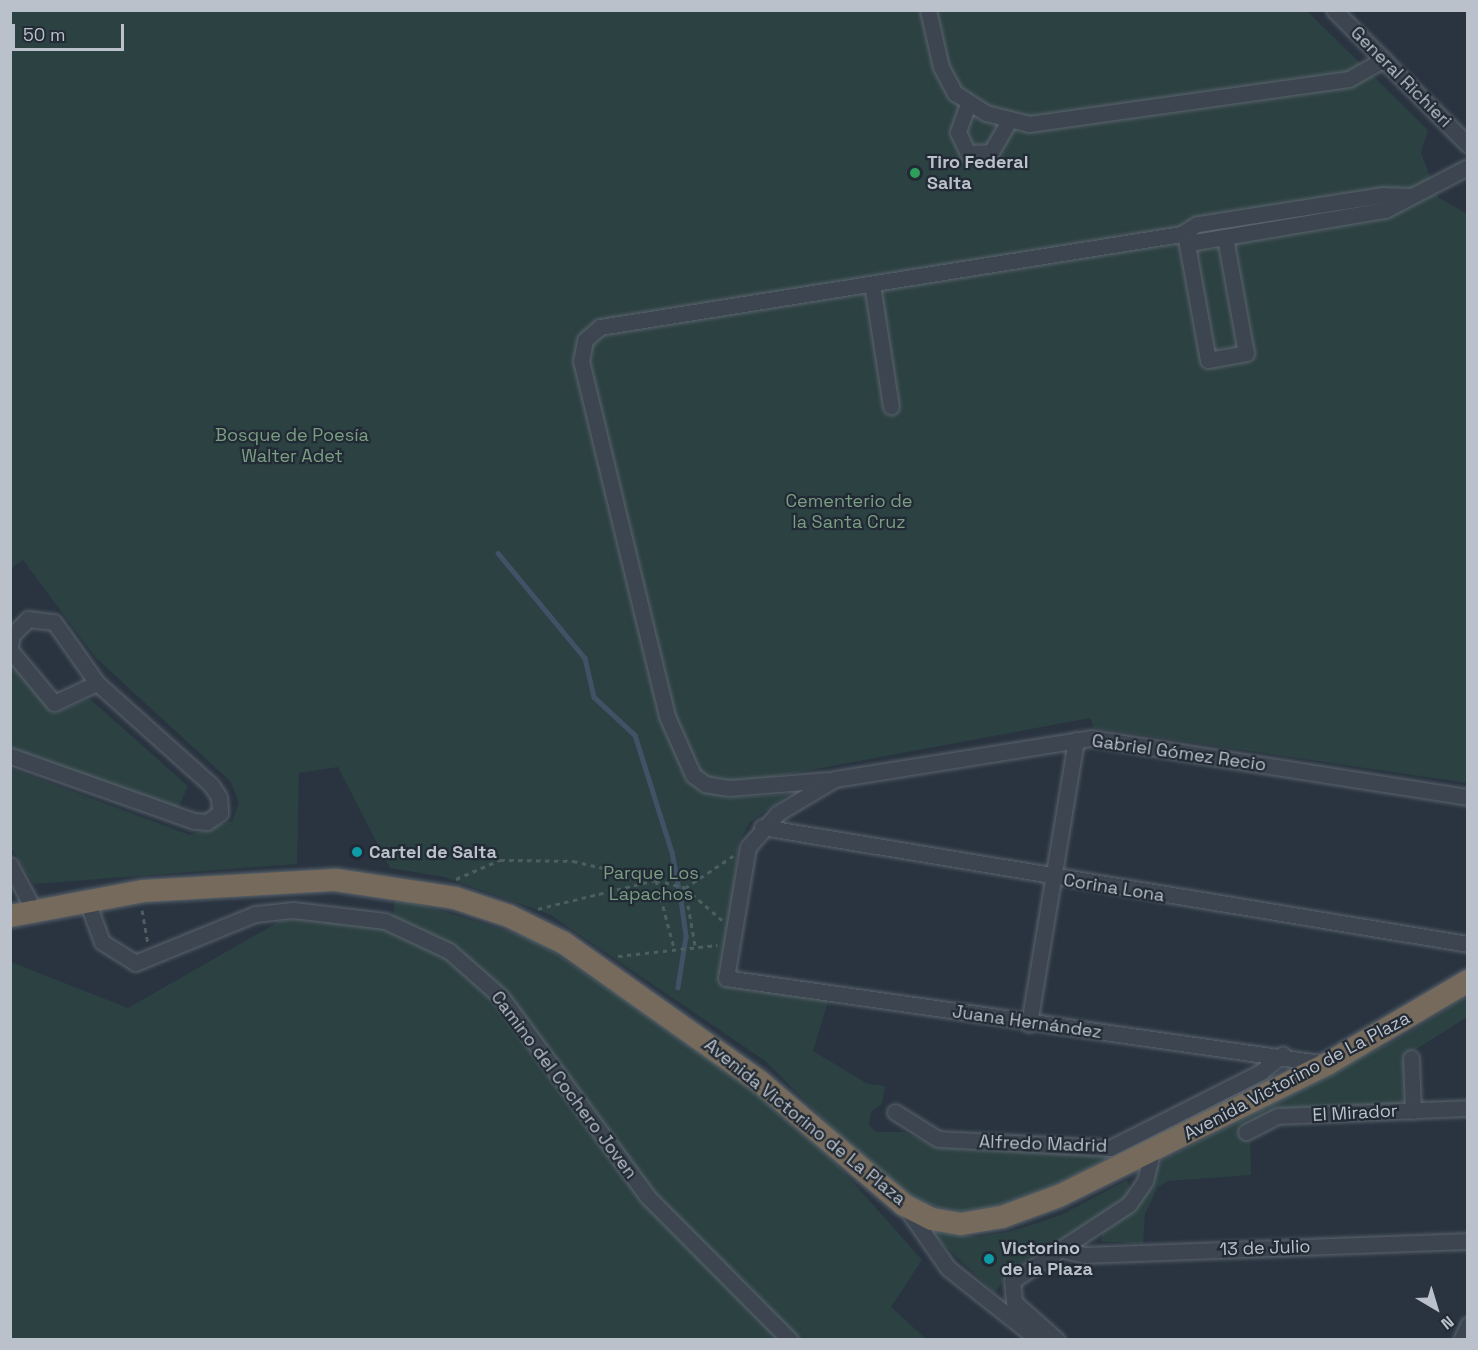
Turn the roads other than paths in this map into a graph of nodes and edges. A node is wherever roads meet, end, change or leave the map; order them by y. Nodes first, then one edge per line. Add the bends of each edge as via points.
1 (928, 10) edge
2 (1334, 10) edge
3 (1384, 59) junction
4 (968, 104) junction
5 (1009, 122) junction
6 (1467, 144) edge
7 (1467, 167) edge
8 (1409, 196) junction
9 (1184, 237) junction
10 (1225, 237) junction
11 (873, 284) junction
12 (891, 407) dead end
13 (10, 649) edge
14 (97, 683) junction
15 (1076, 740) junction
16 (10, 756) edge
17 (835, 779) junction
18 (1467, 797) edge
19 (762, 827) junction
20 (10, 865) edge
21 (1050, 878) junction
22 (20, 901) edge
23 (87, 901) junction
24 (10, 916) edge
25 (1467, 944) edge
26 (1467, 981) edge
27 (1029, 1024) junction
28 (1283, 1054) junction
29 (1410, 1058) dead end
30 (1327, 1064) junction
31 (1467, 1108) edge
32 (1413, 1111) junction
33 (895, 1113) dead end
34 (1246, 1132) dead end
35 (1152, 1152) junction
36 (904, 1205) junction
37 (1467, 1241) edge
38 (1063, 1250) junction
39 (1467, 1325) edge
40 (790, 1340) edge
41 (1039, 1340) edge
42 (1057, 1340) edge
43 (1461, 1340) edge

1 - 4 street via 946,80
2 - 3 street, General Richieri
3 - 5 street via 1349,80 1045,123
3 - 6 street, General Richieri
4 - 5 street
4 - 5 street via 958,132 968,153 992,152
7 - 8 street
8 - 9 street via 1383,195 1197,224
8 - 10 street via 1385,210
9 - 10 street
9 - 10 street via 1208,360 1246,353
9 - 11 street
11 - 12 street
11 - 17 street via 600,327 591,331 581,350 668,716 693,775 705,784 729,788
13 - 14 street via 54,703
13 - 14 street via 17,627 28,619 46,617 63,632
14 - 16 street via 211,785 221,804 215,818 194,821
15 - 17 street, Gabriel Gómez Recio
15 - 18 street, Gabriel Gómez Recio via 1104,739
15 - 21 street
17 - 19 street, Gabriel Gómez Recio
19 - 21 street, Corina Lona
19 - 27 street, Juana Hernández via 748,848 726,978
20 - 22 street
21 - 25 street, Corina Lona
21 - 27 street
22 - 23 highway
23 - 24 highway
23 - 36 highway, Avenida Victorino de La Plaza via 143,891 336,880 438,895 509,916 564,944 710,1043
23 - 40 street, Camino del Cochero Joven via 93,924 112,952 135,963 148,961 237,920 283,910 385,921 449,951 501,997 647,1196
26 - 30 highway, Avenida Victorino de La Plaza
27 - 28 street, Juana Hernández
28 - 30 street, Juana Hernández
28 - 33 street, Alfredo Madrid via 1261,1072 1110,1148 938,1139
29 - 32 street
30 - 35 highway, Avenida Victorino de La Plaza
31 - 32 street, El Mirador
32 - 34 street, El Mirador via 1278,1116
35 - 36 highway, Avenida Victorino de La Plaza via 1002,1217 961,1224 932,1219
35 - 38 street via 1145,1181 1129,1204
36 - 41 street via 948,1268
37 - 38 street, 13 de Julio via 1084,1255
38 - 42 street via 1019,1273 1009,1291 1014,1302
39 - 43 street

